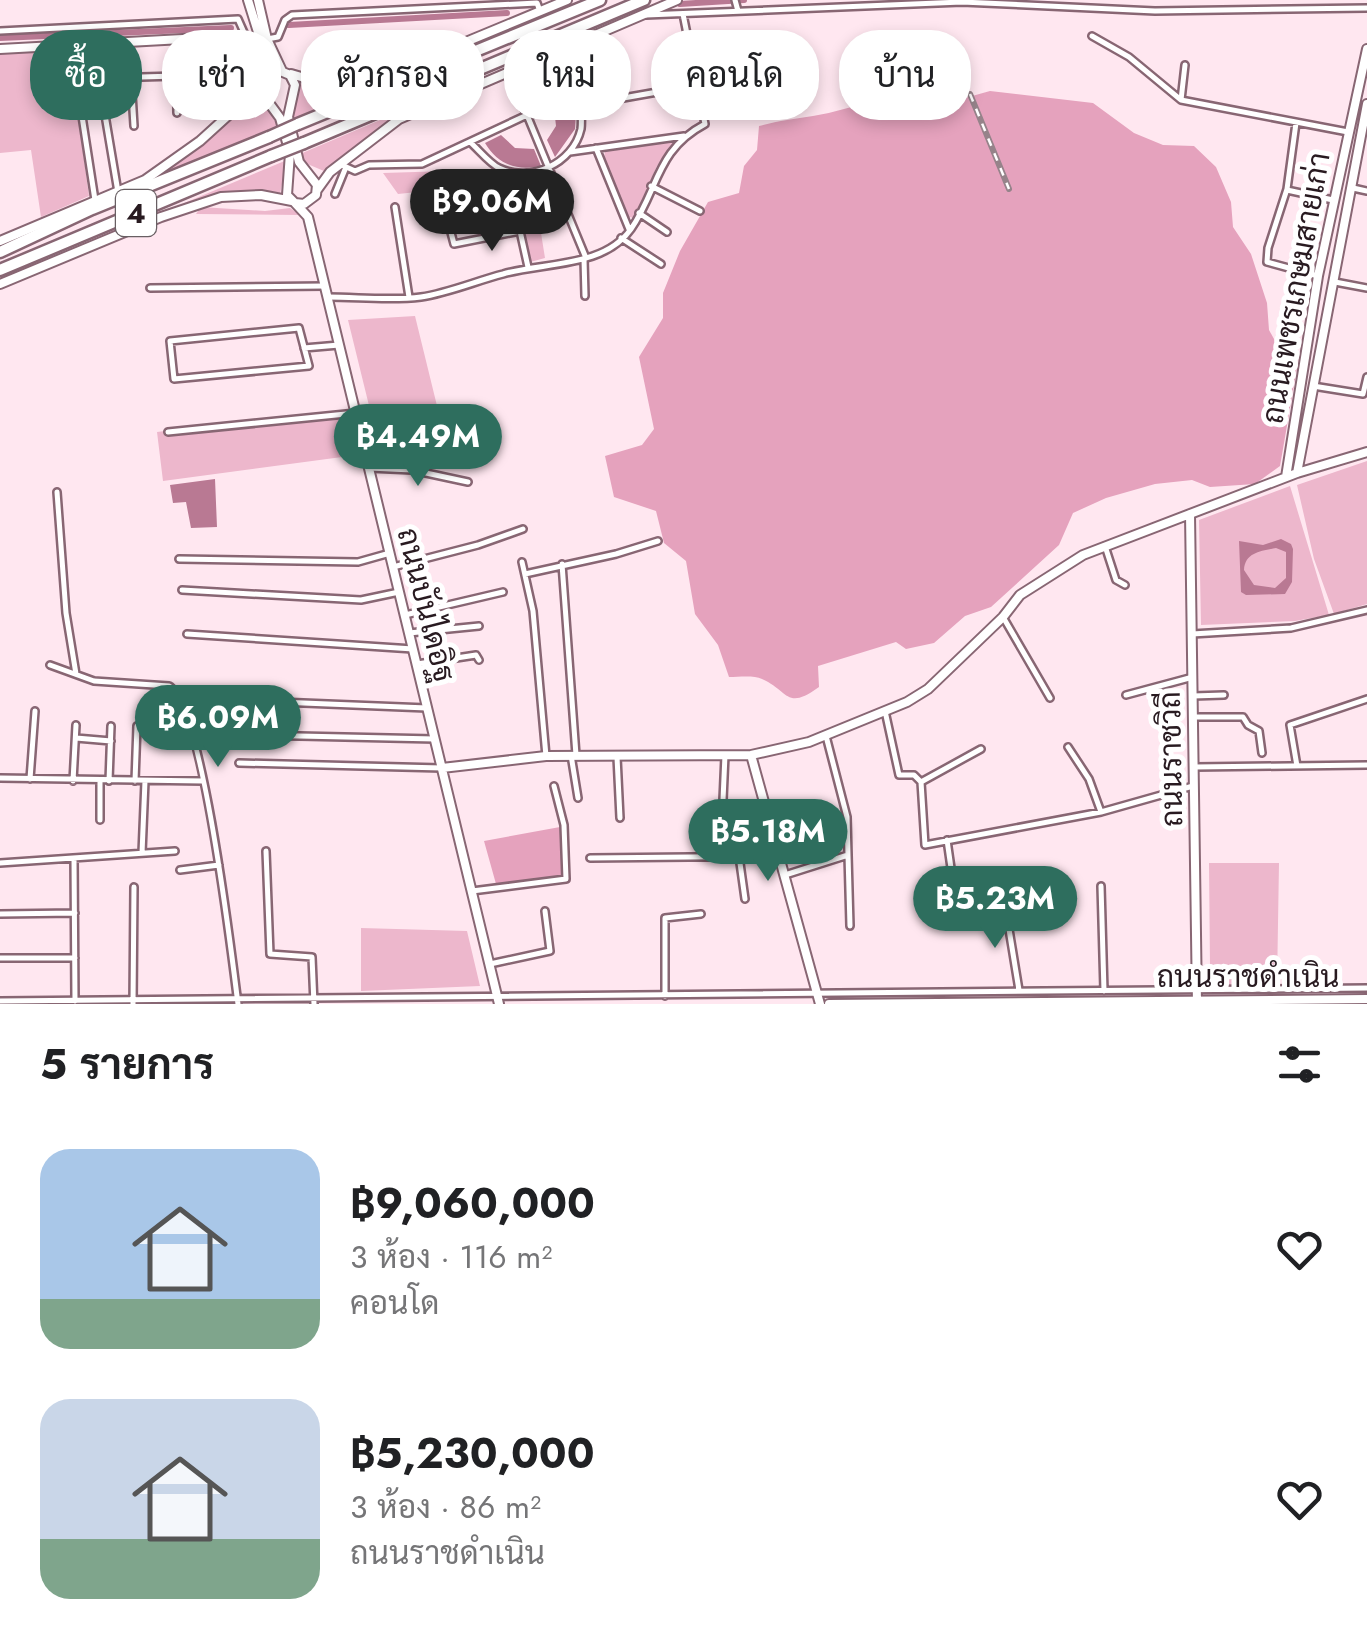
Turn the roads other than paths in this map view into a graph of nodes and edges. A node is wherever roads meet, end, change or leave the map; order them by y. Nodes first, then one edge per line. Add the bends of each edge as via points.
1 (248, 0) edge
2 (258, 0) edge
3 (410, 0) edge
4 (567, 0) edge
5 (600, 0) edge
6 (644, 0) edge
7 (678, 0) edge
8 (842, 3) edge
9 (1072, 5) edge
10 (1365, 5) edge
11 (737, 6) edge
12 (412, 8) junction
13 (540, 11) junction
14 (682, 13) junction
15 (642, 15) junction
16 (243, 30) edge
17 (259, 30) edge
18 (261, 30) edge
19 (280, 30) edge
20 (607, 30) edge
21 (686, 30) edge
22 (0, 31) edge
23 (1092, 36) dead end
24 (30, 47) edge
25 (0, 49) edge
26 (1367, 49) edge
27 (1185, 66) dead end
28 (281, 67) edge
29 (281, 72) edge
30 (284, 72) junction
31 (504, 74) edge
32 (1181, 100) junction
33 (1367, 104) edge
34 (82, 120) edge
35 (107, 120) edge
36 (134, 120) edge
37 (222, 120) edge
38 (281, 120) edge
39 (516, 120) edge
40 (529, 120) edge
41 (580, 120) edge
42 (704, 120) edge
43 (1296, 123) junction
44 (134, 126) dead end
45 (1348, 132) junction
46 (1364, 134) edge
47 (684, 136) junction
48 (470, 142) junction
49 (596, 148) junction
50 (570, 152) junction
51 (343, 166) junction
52 (549, 168) junction
53 (652, 186) junction
54 (1350, 187) junction
55 (1287, 190) junction
56 (118, 192) junction
57 (1367, 192) edge
58 (335, 194) dead end
59 (315, 195) junction
60 (1333, 200) junction
61 (95, 202) junction
62 (294, 202) junction
63 (395, 206) dead end
64 (700, 211) dead end
65 (638, 213) junction
66 (308, 216) junction
67 (520, 231) junction
68 (630, 231) junction
69 (667, 232) dead end
70 (621, 238) junction
71 (0, 242) edge
72 (0, 252) edge
73 (585, 258) junction
74 (661, 264) dead end
75 (528, 268) junction
76 (0, 270) edge
77 (1318, 276) junction
78 (1332, 281) junction
79 (0, 284) edge
80 (325, 286) junction
81 (150, 288) dead end
82 (1367, 288) edge
83 (584, 296) dead end
84 (328, 297) junction
85 (409, 297) junction
86 (340, 345) junction
87 (304, 348) junction
88 (1367, 376) edge
89 (1313, 386) junction
90 (356, 413) junction
91 (168, 432) dead end
92 (1367, 452) edge
93 (370, 468) junction
94 (1297, 472) junction
95 (1286, 476) junction
96 (468, 482) dead end
97 (57, 492) dead end
98 (1190, 514) junction
99 (523, 529) dead end
100 (658, 541) dead end
101 (1105, 546) junction
102 (390, 553) junction
103 (179, 559) dead end
104 (522, 562) dead end
105 (562, 564) junction
106 (393, 566) junction
107 (525, 574) junction
108 (1125, 585) dead end
109 (182, 590) dead end
110 (399, 592) junction
111 (502, 592) dead end
112 (1367, 610) edge
113 (405, 615) junction
114 (1003, 617) junction
115 (479, 626) dead end
116 (187, 634) dead end
117 (409, 634) junction
118 (1192, 634) junction
119 (413, 649) junction
120 (479, 660) dead end
121 (50, 664) dead end
122 (416, 664) junction
123 (76, 674) junction
124 (1192, 678) junction
125 (1126, 695) dead end
126 (1224, 695) dead end
127 (1193, 696) junction
128 (1050, 698) dead end
129 (1367, 699) edge
130 (230, 700) dead end
131 (428, 708) junction
132 (35, 711) dead end
133 (885, 711) junction
134 (1193, 717) junction
135 (76, 725) dead end
136 (111, 726) dead end
137 (138, 726) dead end
138 (249, 735) dead end
139 (826, 736) junction
140 (76, 738) junction
141 (435, 739) junction
142 (111, 740) junction
143 (1068, 747) dead end
144 (981, 749) dead end
145 (1262, 753) dead end
146 (617, 754) junction
147 (725, 754) junction
148 (574, 755) junction
149 (751, 755) junction
150 (546, 756) junction
151 (239, 763) dead end
152 (1367, 765) edge
153 (1296, 766) junction
154 (1193, 767) junction
155 (442, 768) junction
156 (0, 778) edge
157 (30, 779) junction
158 (73, 780) junction
159 (109, 781) junction
160 (135, 781) junction
161 (145, 781) junction
162 (202, 781) junction
163 (100, 782) junction
164 (920, 782) junction
165 (554, 786) dead end
166 (1193, 786) junction
167 (578, 798) dead end
168 (722, 800) dead end
169 (1101, 812) junction
170 (620, 818) dead end
171 (100, 820) dead end
172 (947, 840) junction
173 (175, 851) dead end
174 (266, 851) dead end
175 (142, 854) junction
176 (848, 855) junction
177 (739, 856) junction
178 (780, 856) junction
179 (74, 858) junction
180 (590, 858) dead end
181 (0, 864) edge
182 (219, 864) junction
183 (180, 870) dead end
184 (785, 875) junction
185 (952, 875) dead end
186 (1100, 886) dead end
187 (134, 887) dead end
188 (472, 891) junction
189 (745, 899) dead end
190 (1006, 904) dead end
191 (546, 911) dead end
192 (0, 914) edge
193 (75, 914) junction
194 (702, 914) dead end
195 (850, 926) dead end
196 (0, 958) edge
197 (75, 958) junction
198 (490, 964) junction
199 (1367, 988) edge
200 (1020, 991) junction
201 (877, 992) junction
202 (1109, 994) junction
203 (1286, 994) junction
204 (397, 996) junction
205 (665, 996) junction
206 (976, 997) junction
207 (1197, 998) edge
208 (819, 999) edge
209 (1367, 999) edge
210 (314, 1000) edge
211 (0, 1001) edge
212 (238, 1001) edge
213 (499, 1001) edge
214 (19, 1002) edge
215 (75, 1002) edge
216 (133, 1002) edge
217 (1045, 1003) edge
218 (397, 1004) edge
219 (829, 1004) edge
220 (877, 1004) edge

1 - 17 main road
2 - 18 main road
3 - 12 street
4 - 13 main road
5 - 72 highway, 4, bridge
6 - 76 highway, 4, bridge
7 - 15 main road
8 - 9 street
8 - 11 street
9 - 10 street
11 - 14 street
12 - 13 street via 537,4
12 - 19 street via 292,15
13 - 30 main road via 380,78 349,84
14 - 15 street
14 - 21 street
15 - 20 main road
16 - 22 street via 238,19
23 - 32 street
24 - 25 main road
26 - 45 main road, ถนนเพชรเกษมสายเก่า
27 - 32 street
28 - 30 main road
29 - 30 main road
30 - 59 main road via 296,85 288,117 296,152 316,181
31 - 51 main road via 399,119
32 - 43 street
33 - 46 main road, ถนนเพชรเกษมสายเก่า
34 - 61 street
35 - 56 street
36 - 44 street
37 - 56 main road, 4 via 146,180
38 - 62 main road via 290,153 286,186
39 - 48 street
40 - 52 street
41 - 50 street
42 - 47 street
43 - 45 street
43 - 55 street
45 - 60 main road, ถนนเพชรเกษมสายเก่า
46 - 54 main road, ถนนเพชรเกษมสายเก่า
47 - 49 street
47 - 53 street
48 - 51 street via 422,164 356,171
48 - 52 street via 497,167 522,174
49 - 50 street
49 - 68 street
50 - 52 street
51 - 58 street
51 - 59 main road
52 - 73 street
53 - 64 street
53 - 65 street
54 - 57 street
54 - 78 main road, ถนนเพชรเกษมสายเก่า
55 - 60 street
55 - 77 street via 1267,262
56 - 61 main road, 4
59 - 62 main road via 304,204
59 - 66 main road
60 - 77 main road, ถนนเพชรเกษมสายเก่า
61 - 71 main road, 4
62 - 66 main road, ถนนบันไดอิฐ
62 - 79 main road, 4 via 221,197
63 - 85 street
65 - 68 street
65 - 69 street
66 - 80 main road, ถนนบันไดอิฐ
67 - 67 street via 515,221 497,214 449,225 454,244
67 - 75 street
68 - 70 street
70 - 73 street
70 - 74 street
73 - 75 street
73 - 83 street
75 - 85 street
77 - 95 main road, ถนนเพชรเกษมสายเก่า
78 - 82 street
78 - 89 main road, ถนนเพชรเกษมสายเก่า
80 - 81 street
80 - 84 main road, ถนนบันไดอิฐ
84 - 85 street
84 - 86 main road, ถนนบันไดอิฐ
86 - 87 street
86 - 90 main road, ถนนบันไดอิฐ
87 - 87 street via 299,328 170,341 174,379 308,366
88 - 89 street via 1363,394
89 - 94 main road, ถนนเพชรเกษมสายเก่า
90 - 91 street
90 - 93 main road, ถนนบันไดอิฐ
92 - 94 main road
93 - 96 street
93 - 102 main road, ถนนบันไดอิฐ
94 - 95 main road
95 - 98 main road
97 - 123 street
98 - 101 main road
98 - 118 main road, ถนนราชวิถี
99 - 106 street
100 - 105 street
101 - 108 street
101 - 114 main road via 1045,577
102 - 103 street via 358,562
102 - 106 main road, ถนนบันไดอิฐ
104 - 107 street
105 - 107 street
105 - 148 street
106 - 110 main road, ถนนบันไดอิฐ
107 - 150 street
109 - 110 street via 361,600
110 - 113 main road, ถนนบันไดอิฐ
111 - 113 street
112 - 118 street via 1291,628
113 - 117 main road, ถนนบันไดอิฐ
114 - 128 street
114 - 133 main road via 928,688
115 - 117 street
116 - 119 street
117 - 119 main road, ถนนบันไดอิฐ
118 - 124 main road, ถนนราชวิถี
119 - 122 main road, ถนนบันไดอิฐ
120 - 122 street via 476,655
121 - 123 street
122 - 131 main road, ถนนบันไดอิฐ
123 - 162 street via 176,690
124 - 125 street
124 - 127 main road, ถนนราชวิถี
126 - 127 street
127 - 134 main road, ถนนราชวิถี
129 - 153 street via 1290,725
130 - 131 street
131 - 141 main road, ถนนบันไดอิฐ
132 - 157 street
133 - 139 main road
133 - 164 street via 899,775
134 - 145 street via 1243,717 1259,730
134 - 154 main road, ถนนราชวิถี
135 - 140 street
136 - 142 street
137 - 160 street
138 - 141 street
139 - 149 main road
139 - 176 street
140 - 142 street
140 - 158 street
141 - 155 main road, ถนนบันไดอิฐ
142 - 159 street
143 - 169 street
144 - 164 street
146 - 147 main road
146 - 148 main road
146 - 170 street
147 - 149 main road
147 - 168 street
148 - 150 main road
148 - 167 street
149 - 178 main road
150 - 155 main road
151 - 155 street
152 - 153 street
153 - 154 street
154 - 166 main road, ถนนราชวิถี
155 - 188 main road, ถนนบันไดอิฐ
156 - 157 street
157 - 158 street
158 - 163 street
159 - 160 street
159 - 163 street
160 - 161 street
161 - 162 street
161 - 175 street
162 - 182 street
163 - 171 street
164 - 172 street via 925,844
165 - 188 street via 566,879
166 - 169 street
166 - 207 main road, ถนนราชวิถี
169 - 172 street
172 - 185 street
173 - 175 street
174 - 210 street via 270,954 312,957
175 - 179 street
176 - 184 street
176 - 195 street
177 - 178 street
177 - 180 street
177 - 189 street
178 - 184 main road
179 - 181 street
179 - 193 street
182 - 183 street
182 - 212 street
184 - 208 main road
186 - 202 street
187 - 216 street
188 - 198 main road, ถนนบันไดอิฐ
190 - 200 street
191 - 198 street via 550,951
192 - 193 street
193 - 197 street
194 - 205 street via 664,920
196 - 197 street
197 - 215 street
198 - 213 main road, ถนนบันไดอิฐ
199 - 203 street
200 - 202 street
200 - 206 street
201 - 206 street
201 - 208 street
201 - 220 street
202 - 207 main road, ถนนราชดำเนิน
202 - 217 main road, ถนนราชดำเนิน
203 - 207 main road, ถนนราชดำเนิน
203 - 209 main road, ถนนราชดำเนิน
204 - 210 street
204 - 213 street
204 - 218 street
205 - 208 street
205 - 213 street
206 - 217 main road, ถนนราชดำเนิน
206 - 220 main road, ถนนราชดำเนิน
210 - 212 street
211 - 214 street
212 - 216 street
214 - 215 street
215 - 216 street
219 - 220 main road, ถนนราชดำเนิน

